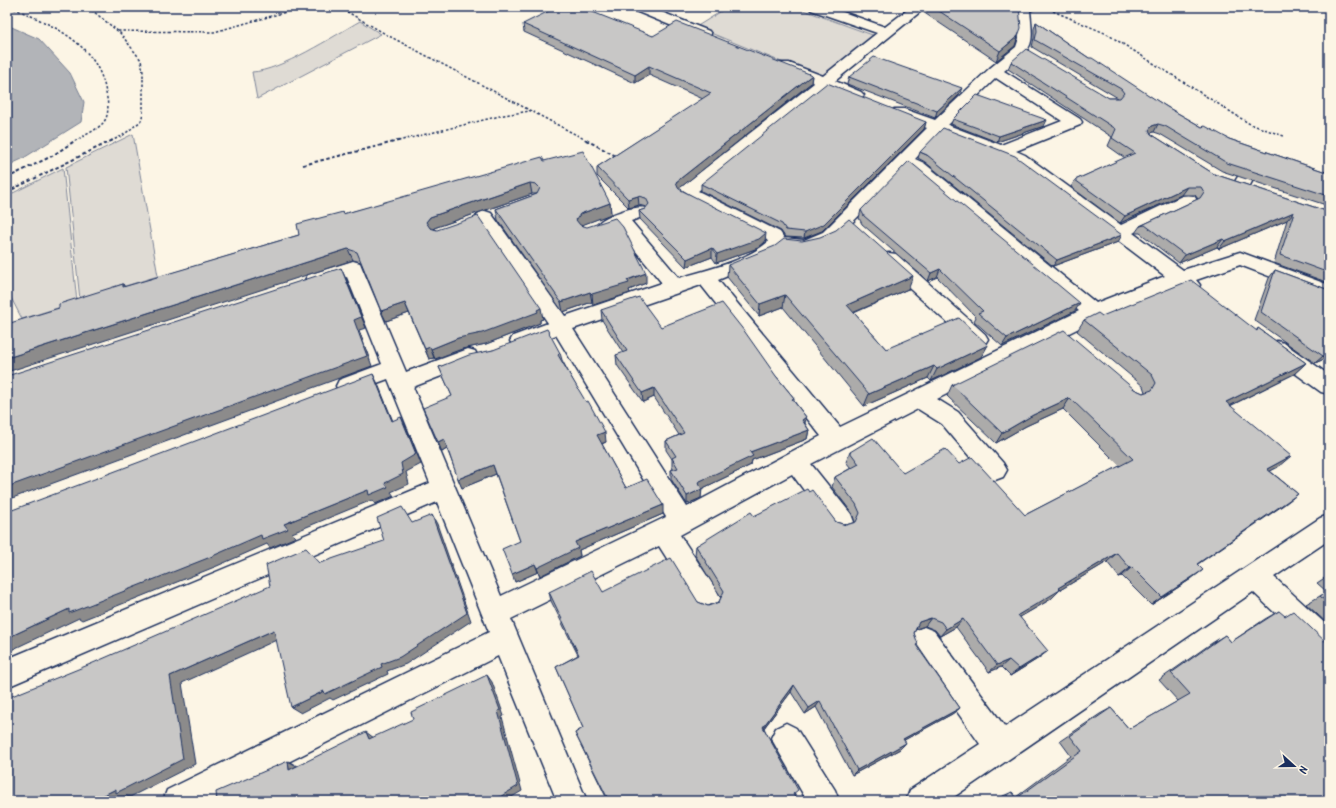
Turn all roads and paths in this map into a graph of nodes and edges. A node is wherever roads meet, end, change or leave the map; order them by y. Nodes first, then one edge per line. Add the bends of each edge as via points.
1 (10, 7) edge
2 (88, 7) edge
3 (304, 7) edge
4 (339, 7) edge
5 (638, 7) edge
6 (919, 7) edge
7 (1030, 7) edge
8 (821, 8) edge
9 (1047, 9) dead end
10 (117, 31) junction
11 (887, 32) junction
12 (717, 39) edge
13 (1022, 49) junction
14 (1035, 57) edge
15 (766, 59) edge
16 (995, 71) junction
17 (824, 82) junction
18 (531, 111) junction
19 (937, 127) junction
20 (1284, 136) dead end
21 (1004, 150) junction
22 (623, 160) edge
23 (904, 160) junction
24 (303, 165) dead end
25 (7, 178) edge
26 (7, 192) edge
27 (1188, 200) dead end
28 (640, 212) edge
29 (486, 217) dead end
30 (847, 218) junction
31 (619, 219) junction
32 (588, 230) edge
33 (1120, 232) junction
34 (861, 234) edge
35 (778, 243) junction
36 (878, 250) edge
37 (705, 277) junction
38 (1180, 278) junction
39 (675, 286) junction
40 (293, 287) edge
41 (1200, 292) edge
42 (1329, 292) edge
43 (1094, 312) junction
44 (560, 325) junction
45 (1059, 329) junction
46 (1264, 339) edge
47 (1077, 344) edge
48 (1000, 359) junction
49 (397, 375) junction
50 (1329, 386) edge
51 (327, 393) edge
52 (919, 399) junction
53 (837, 440) junction
54 (796, 462) junction
55 (996, 470) dead end
56 (444, 488) junction
57 (842, 522) edge
58 (673, 526) junction
59 (1329, 526) edge
60 (1254, 576) junction
61 (708, 600) dead end
62 (495, 612) junction
63 (505, 638) junction
64 (924, 641) dead end
65 (1329, 645) edge
66 (7, 673) edge
67 (786, 738) dead end
68 (1000, 746) junction
69 (178, 801) edge
70 (572, 801) edge
71 (824, 801) edge
72 (921, 801) edge

1 - 25 path via 73,38 92,60 108,92 108,116 103,123 52,156
2 - 10 path
3 - 10 path via 214,32
4 - 18 path
5 - 12 street
6 - 11 street
7 - 13 street via 1023,9 1026,38
8 - 11 street
9 - 20 path via 1107,34 1250,124
10 - 26 path via 141,60 141,121 122,136
11 - 17 street
13 - 14 street
13 - 16 street
15 - 17 street
16 - 19 street
16 - 21 street via 1074,122
17 - 19 street
17 - 35 street via 686,192 774,236
18 - 22 path
18 - 24 path via 504,115
19 - 21 street
19 - 23 street
21 - 33 street via 1019,158
23 - 30 street
23 - 43 street via 918,167
27 - 33 street
28 - 31 street
29 - 44 street
30 - 34 street
30 - 35 street via 829,236 810,246 796,247
31 - 32 street
31 - 39 street
33 - 38 street
35 - 37 street via 766,253
36 - 48 street
37 - 39 street
37 - 53 street
38 - 41 street
38 - 42 street via 1240,258
38 - 43 street
39 - 44 street
40 - 49 street via 353,268
43 - 45 street
44 - 49 street via 495,350
44 - 58 street
45 - 47 street
45 - 48 street
46 - 50 street
48 - 52 street
49 - 51 street
49 - 56 street
52 - 53 street
52 - 55 street via 950,418
53 - 54 street
54 - 57 street
54 - 58 street
56 - 62 street
56 - 66 street
58 - 61 street
58 - 62 street
59 - 60 street
60 - 65 street
60 - 68 street
62 - 63 street
63 - 69 street
63 - 70 street
64 - 68 street
67 - 71 street
68 - 72 street

